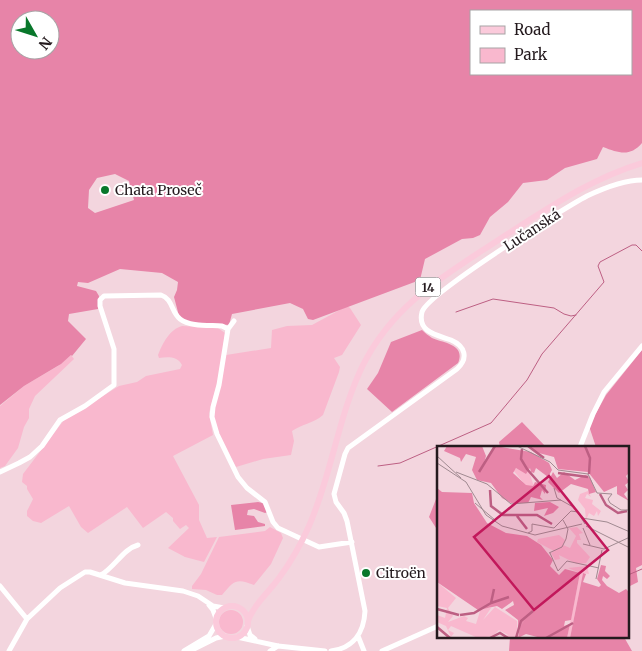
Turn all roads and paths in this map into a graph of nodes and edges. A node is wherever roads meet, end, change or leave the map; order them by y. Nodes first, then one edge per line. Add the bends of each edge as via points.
1 (642, 163) edge
2 (642, 180) edge
3 (234, 321) dead end
4 (228, 329) junction
5 (642, 346) edge
6 (580, 446) edge
7 (0, 472) edge
8 (352, 542) junction
9 (138, 545) dead end
10 (101, 575) junction
11 (0, 586) edge
12 (268, 592) junction
13 (205, 601) junction
14 (224, 608) junction
15 (240, 608) junction
16 (28, 619) junction
17 (216, 621) junction
18 (248, 624) junction
19 (437, 626) edge
20 (225, 636) junction
21 (358, 636) junction
22 (237, 637) junction
23 (257, 642) junction
24 (278, 646) junction
25 (9, 651) edge
26 (184, 651) edge
27 (190, 651) edge
28 (270, 651) edge
29 (324, 651) edge
30 (331, 651) edge
31 (364, 651) edge
32 (382, 651) edge

1 - 12 main road, 14 via 599,179 543,211 430,285 400,312 364,364 350,397 311,521 296,552
2 - 8 street, Lučanská via 602,190 571,205 459,278 427,303 422,312 424,326 430,333 460,346 465,352 464,358 457,369 348,448 335,487 335,498 344,513
3 - 4 street
4 - 7 street via 185,322 177,316 168,299 161,295 104,296 100,306 114,348 114,385 60,420 42,446 30,456
4 - 8 street via 212,413 213,424 241,482 265,502 275,525 288,533 315,546
5 - 6 street via 604,392
8 - 21 street via 365,611 364,625
9 - 10 street
10 - 13 street via 125,584 183,591
10 - 16 street via 85,572 60,588
11 - 16 street
12 - 15 main road, 14 via 253,605
12 - 18 main road, 14 via 253,611
13 - 14 street
13 - 17 street via 214,610
14 - 15 main road, 14
14 - 17 main road
15 - 18 main road via 246,613
16 - 25 street
17 - 20 main road via 219,631
17 - 26 street via 209,636
18 - 22 main road, 14
18 - 23 street via 250,635
19 - 32 street
20 - 22 main road
20 - 27 street
21 - 30 street via 345,647
21 - 31 street
22 - 23 street
23 - 24 street
24 - 28 street
24 - 29 street

